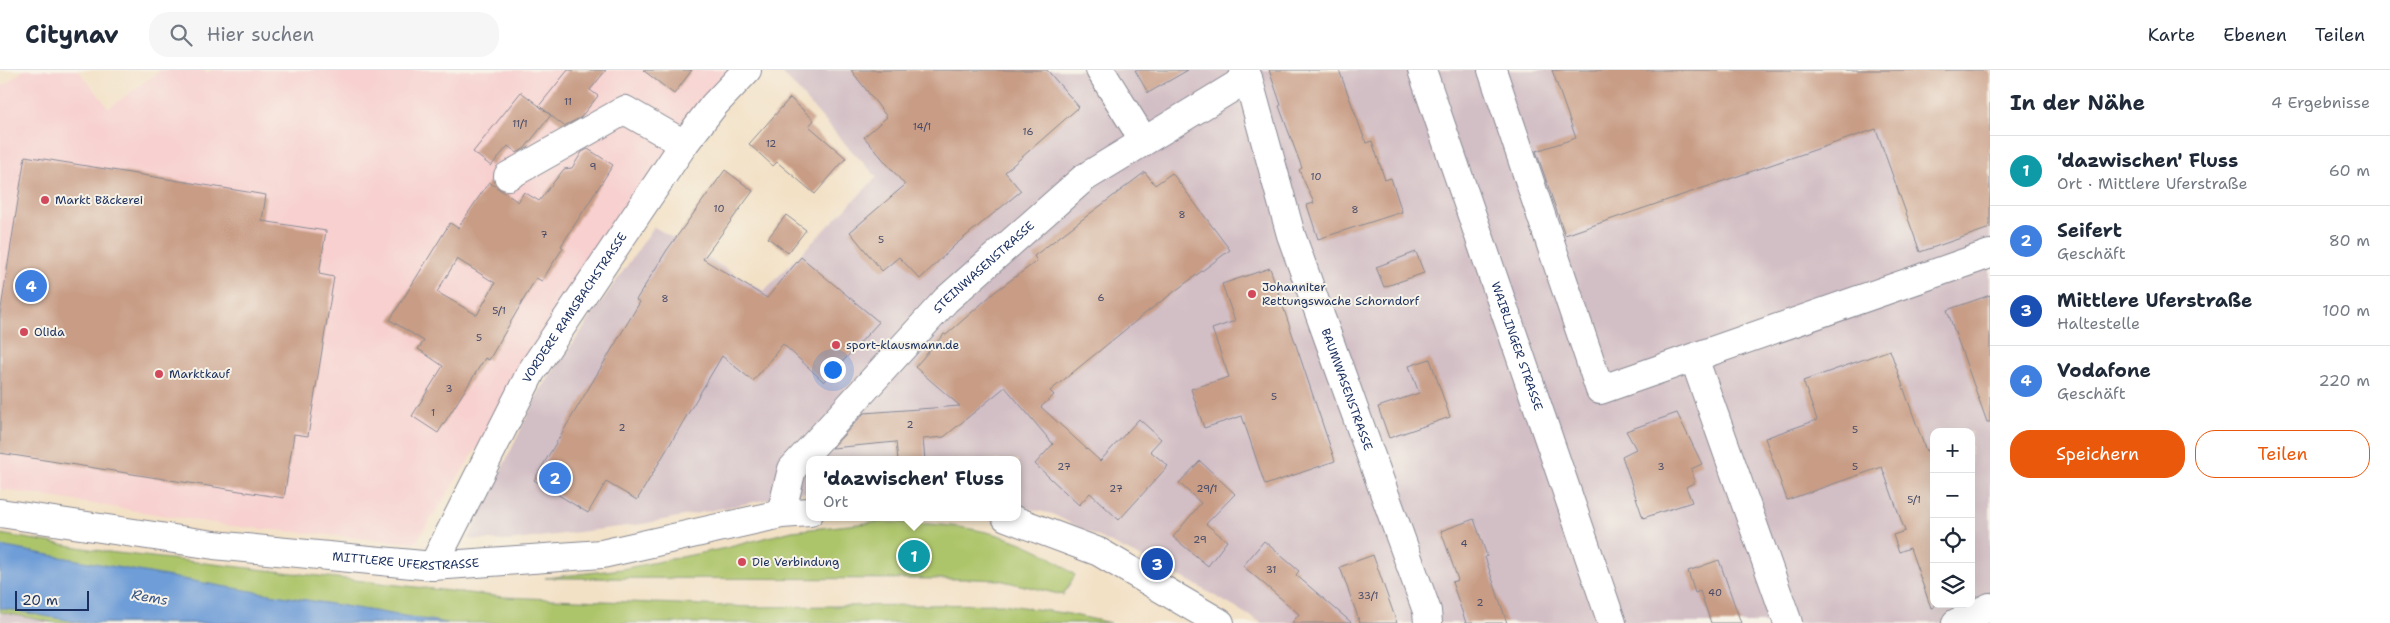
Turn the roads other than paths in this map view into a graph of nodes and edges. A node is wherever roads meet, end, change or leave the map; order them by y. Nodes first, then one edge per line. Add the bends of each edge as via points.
1 (747, 70) edge
2 (1100, 70) edge
3 (1422, 70) edge
4 (1492, 70) edge
5 (1246, 74) edge
6 (1144, 141) junction
7 (684, 144) junction
8 (508, 176) dead end
9 (1990, 254) edge
10 (1694, 358) junction
11 (806, 512) edge
12 (0, 513) edge
13 (781, 514) junction
14 (1017, 521) edge
15 (434, 566) junction
16 (1990, 607) edge
17 (1608, 619) edge
18 (1220, 623) edge
19 (1428, 623) edge
20 (1788, 623) edge
21 (1956, 623) edge

1 - 7 street, VORDERE RAMSBACHSTRASSE
2 - 6 street
3 - 17 street, WAIBLINGER STRASSE
4 - 10 street via 1600,390
5 - 6 street, STEINWASENSTRASSE
5 - 19 street, BAUMWASENSTRASSE via 1291,235 1427,611
6 - 13 street, STEINWASENSTRASSE via 1084,178 946,300 792,469
7 - 8 street via 625,110
7 - 15 street, VORDERE RAMSBACHSTRASSE via 531,372
9 - 10 street
10 - 20 street
11 - 13 street, MITTLERE UFERSTRASSE
12 - 15 street, MITTLERE UFERSTRASSE via 214,545
13 - 15 street, MITTLERE UFERSTRASSE via 602,554
14 - 18 street via 1099,552
16 - 21 street

